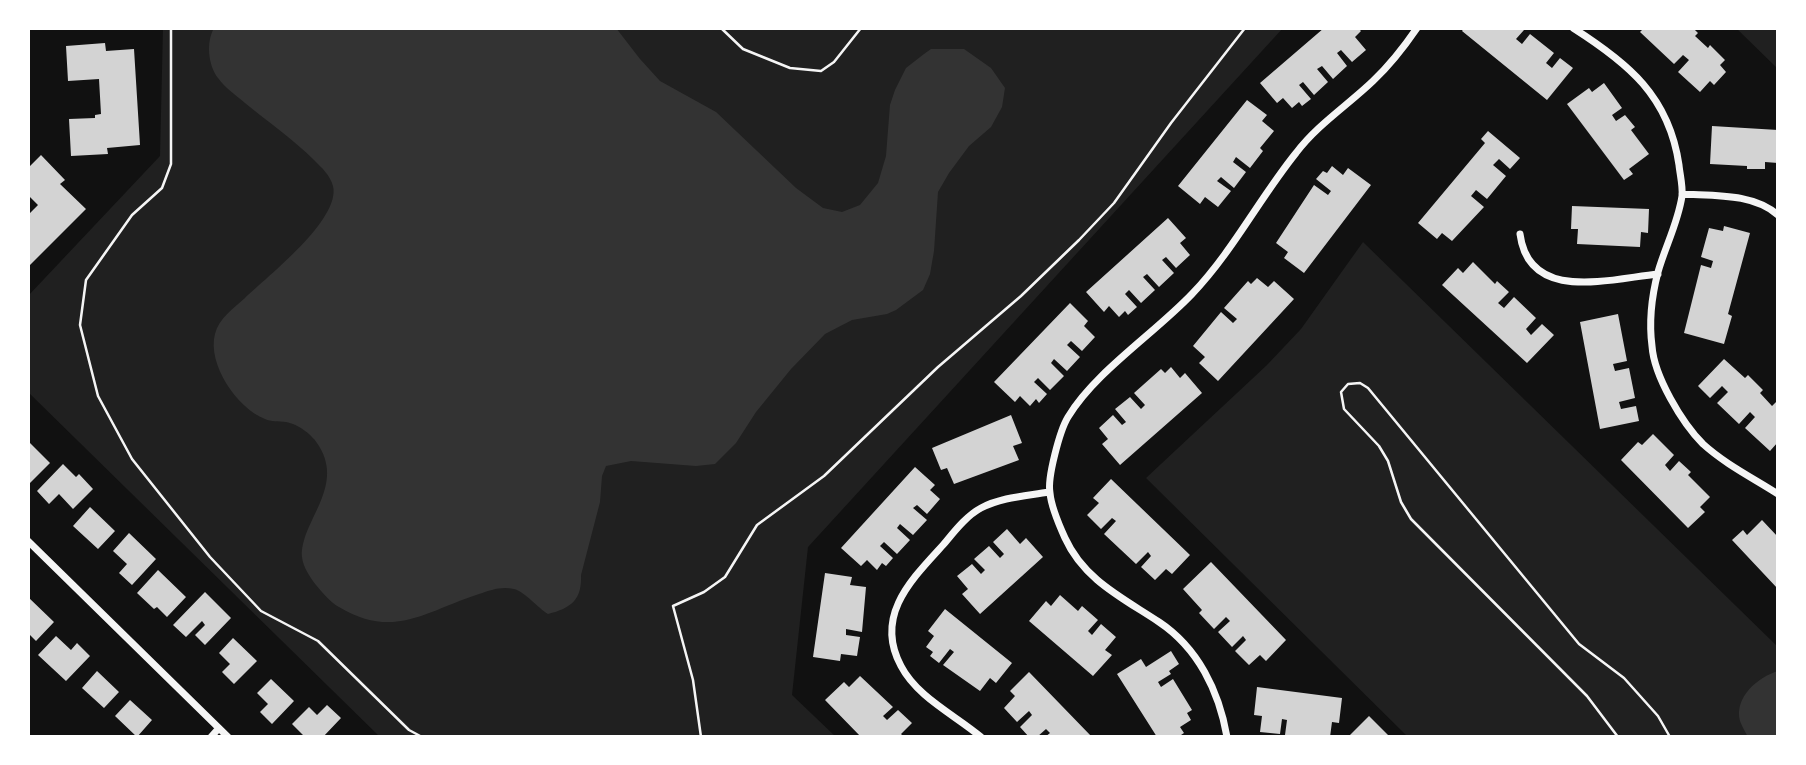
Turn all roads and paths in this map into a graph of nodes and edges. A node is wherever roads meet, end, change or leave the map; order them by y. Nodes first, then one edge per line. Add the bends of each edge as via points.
1 (171, 28) edge
2 (721, 28) edge
3 (861, 28) edge
4 (1245, 28) edge
5 (1417, 28) edge
6 (1573, 28) edge
7 (1682, 194) junction
8 (1778, 215) edge
9 (1520, 234) dead end
10 (1658, 274) junction
11 (1049, 492) junction
12 (1778, 494) edge
13 (28, 541) edge
14 (219, 728) junction
15 (211, 737) edge
16 (228, 737) edge
17 (422, 737) edge
18 (701, 737) edge
19 (981, 737) edge
20 (1227, 737) edge
21 (1618, 737) edge
22 (1670, 737) edge

1 - 17 path via 172,164 162,188 132,215 86,280 80,325 98,396 132,459 210,557 261,611 318,641 409,730
2 - 3 path via 743,49 790,68 821,71
4 - 18 path via 1114,203 1064,256 938,366 824,476 757,525 725,577 673,606 693,680
5 - 11 street via 1394,61 1296,152 1202,284 1086,392 1060,437
6 - 7 street via 1628,66 1655,97 1673,137
7 - 8 street via 1740,198
7 - 10 street
9 - 10 street via 1529,262 1557,281
10 - 12 street via 1652,348 1677,410 1721,459
11 - 19 street via 1002,499 972,513 908,583 894,611 891,637 906,676
11 - 20 street via 1068,544 1085,569 1161,623 1193,653 1211,682
13 - 14 street
14 - 15 street
14 - 16 street
21 - 22 path via 1587,696 1411,519 1379,446 1344,409 1341,392 1348,384 1368,388 1579,644 1624,678

